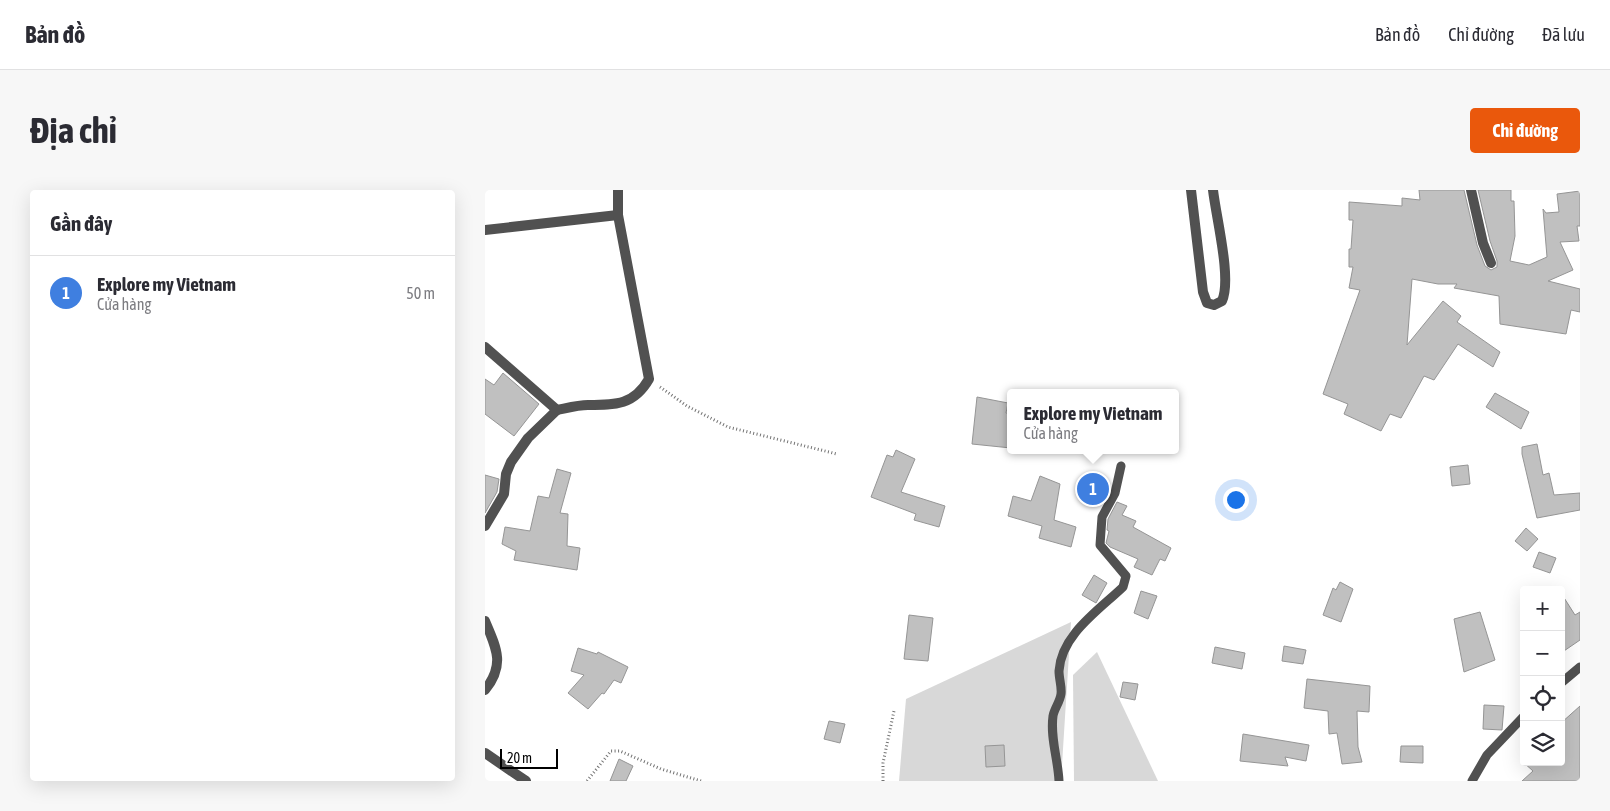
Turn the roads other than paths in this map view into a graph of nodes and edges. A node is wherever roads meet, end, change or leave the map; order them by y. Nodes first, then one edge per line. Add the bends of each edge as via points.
1 (618, 190) edge
2 (1191, 190) edge
3 (1213, 190) edge
4 (1471, 190) edge
5 (619, 215) junction
6 (485, 230) edge
7 (1491, 263) dead end
8 (485, 347) edge
9 (557, 410) junction
10 (1121, 466) dead end
11 (485, 526) edge
12 (485, 621) edge
13 (1580, 667) edge
14 (1565, 680) edge
15 (485, 690) edge
16 (1520, 720) edge
17 (485, 753) edge
18 (526, 781) edge
19 (1059, 781) edge
20 (1472, 781) edge

1 - 5 street
2 - 3 street via 1203,292 1207,303 1214,304 1222,301 1225,294 1225,271
4 - 7 street
5 - 6 street
5 - 9 street via 649,379 642,391 630,400
8 - 9 street
9 - 11 street via 528,438 511,462 504,494
10 - 19 lane via 1115,493 1102,517 1100,545 1126,576 1123,587 1071,638 1063,654 1059,671 1061,695 1053,714 1052,741
12 - 15 street via 498,660 494,679
13 - 14 lane
16 - 20 lane via 1487,755
17 - 18 street

